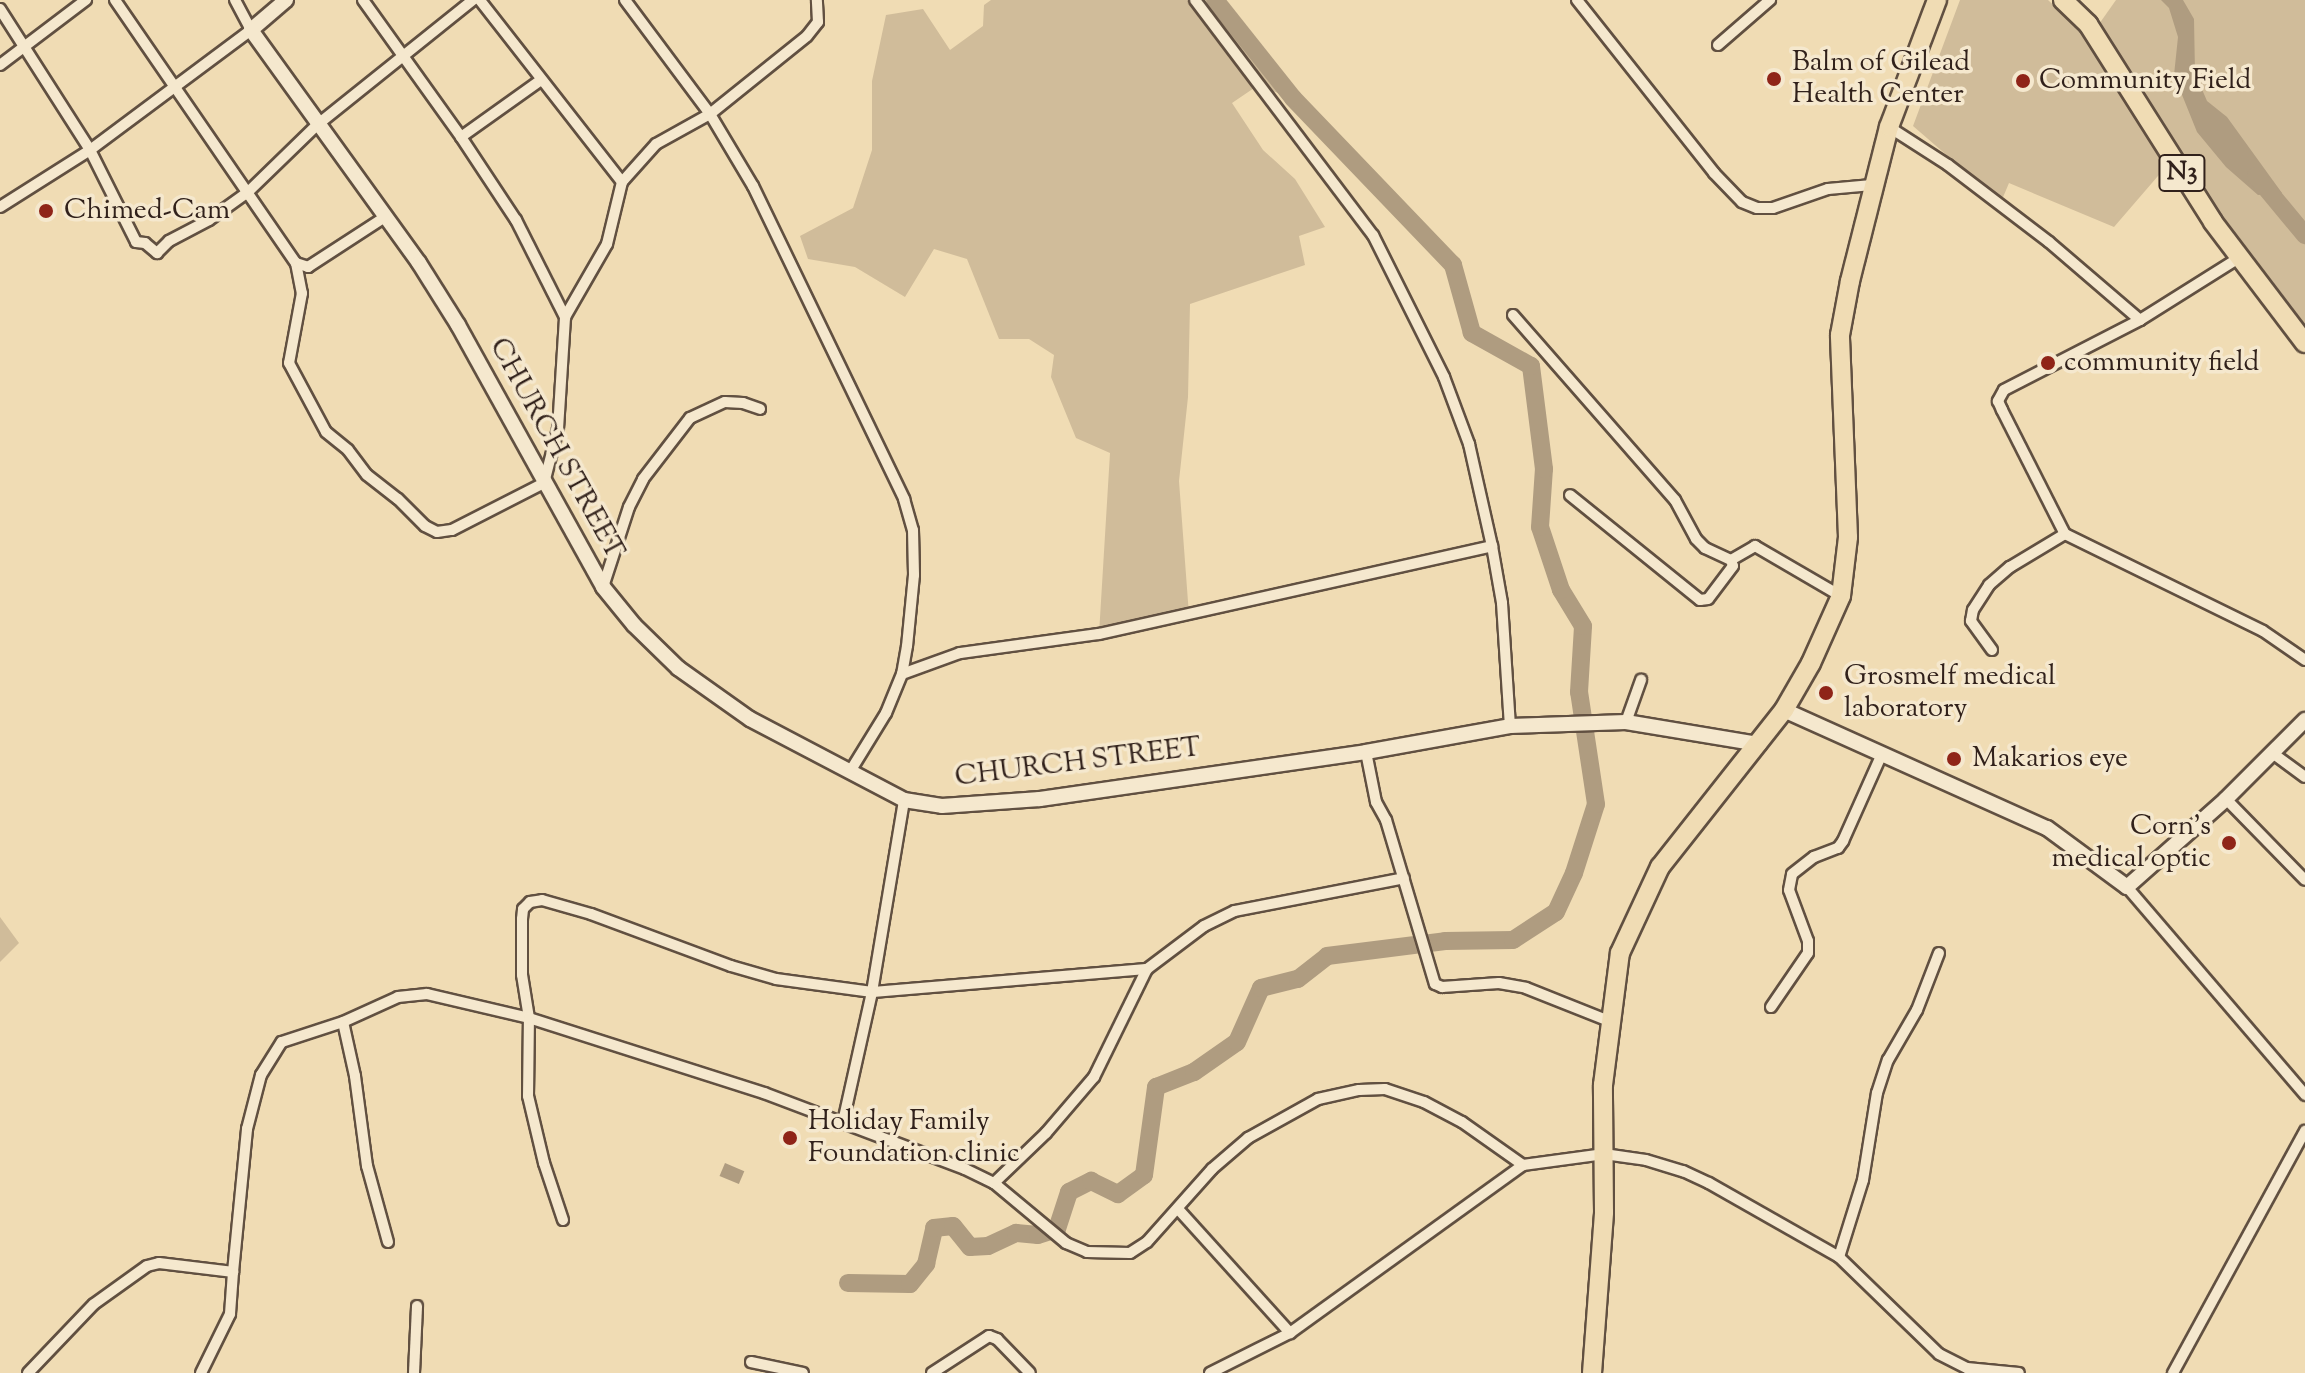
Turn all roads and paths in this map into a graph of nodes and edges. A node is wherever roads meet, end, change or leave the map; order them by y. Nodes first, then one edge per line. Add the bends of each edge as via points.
1 (86, 0) edge
2 (115, 0) edge
3 (235, 0) edge
4 (286, 0) edge
5 (363, 0) edge
6 (473, 0) edge
7 (480, 0) edge
8 (625, 0) edge
9 (817, 0) edge
10 (1195, 0) edge
11 (1577, 0) edge
12 (1770, 0) edge
13 (1927, 0) edge
14 (1937, 0) edge
15 (2063, 0) edge
16 (0, 9) edge
17 (1926, 23) junction
18 (251, 30) junction
19 (1718, 45) dead end
20 (26, 47) junction
21 (402, 53) junction
22 (0, 65) edge
23 (541, 80) junction
24 (173, 86) junction
25 (710, 114) junction
26 (317, 125) junction
27 (1889, 127) junction
28 (461, 137) junction
29 (90, 150) junction
30 (622, 182) junction
31 (1872, 185) junction
32 (0, 189) edge
33 (248, 192) junction
34 (4, 204) edge
35 (385, 217) junction
36 (2239, 258) junction
37 (296, 263) junction
38 (1513, 315) dead end
39 (565, 317) junction
40 (2140, 320) junction
41 (2305, 343) edge
42 (760, 409) dead end
43 (544, 483) junction
44 (1570, 495) dead end
45 (2065, 534) junction
46 (1492, 546) junction
47 (1731, 560) junction
48 (603, 587) junction
49 (1841, 596) junction
50 (1992, 650) dead end
51 (2305, 660) edge
52 (902, 674) junction
53 (1641, 680) dead end
54 (1784, 710) junction
55 (2305, 720) edge
56 (1626, 722) junction
57 (1510, 726) junction
58 (1759, 744) junction
59 (1366, 752) junction
60 (2271, 752) junction
61 (1882, 754) junction
62 (851, 770) junction
63 (2305, 777) edge
64 (2226, 799) junction
65 (904, 800) junction
66 (1404, 878) junction
67 (2305, 880) edge
68 (2127, 887) junction
69 (1939, 953) dead end
70 (1147, 969) junction
71 (872, 992) junction
72 (1771, 1007) dead end
73 (529, 1018) junction
74 (1609, 1021) junction
75 (343, 1022) junction
76 (2305, 1095) edge
77 (843, 1122) junction
78 (2305, 1131) edge
79 (1604, 1154) junction
80 (1523, 1165) junction
81 (994, 1183) junction
82 (1179, 1210) junction
83 (563, 1220) dead end
84 (388, 1242) dead end
85 (1839, 1257) junction
86 (233, 1272) junction
87 (417, 1306) dead end
88 (1290, 1333) junction
89 (751, 1362) dead end
90 (28, 1373) edge
91 (201, 1373) edge
92 (414, 1373) edge
93 (803, 1373) edge
94 (932, 1373) edge
95 (1030, 1373) edge
96 (1210, 1373) edge
97 (1592, 1373) edge
98 (2019, 1373) edge
99 (2173, 1373) edge

1 - 20 street
2 - 24 street
3 - 18 street
4 - 18 main road
5 - 21 street
6 - 21 street
7 - 23 street
8 - 25 street
9 - 25 street via 818,22 807,36
10 - 46 street via 1373,235 1395,273 1469,444
11 - 31 street via 1742,202 1773,208 1828,189
12 - 19 street
13 - 17 highway
14 - 17 highway
15 - 36 highway, N3 via 2088,24
16 - 20 street
17 - 27 highway
18 - 24 street
18 - 26 main road, CHURCH STREET
20 - 22 street
20 - 29 street
21 - 26 street
21 - 28 street
23 - 28 street
23 - 30 street
24 - 29 street
24 - 33 street
25 - 30 street via 656,144
25 - 52 street via 753,186 904,499 913,530 914,575
26 - 33 street
26 - 35 main road, CHURCH STREET
27 - 31 highway
27 - 40 street via 2049,242
28 - 39 street via 516,220
29 - 33 street via 136,242 157,253
29 - 34 street
30 - 39 street via 607,244
31 - 49 highway via 1840,335 1848,537
32 - 34 street
33 - 37 street
35 - 37 street via 308,267
35 - 43 main road, CHURCH STREET via 458,325
36 - 40 street
36 - 41 highway, N3
37 - 43 street via 302,293 289,363 326,432 367,475 437,532 452,530
38 - 47 street via 1675,500 1696,539
39 - 43 street via 558,429
40 - 45 street via 1999,394 2002,410
42 - 48 street via 725,402 690,418 643,479
43 - 48 main road, CHURCH STREET
44 - 47 street via 1700,600 1708,599 1733,566
45 - 50 street via 2010,567 1989,585 1973,610 1971,621
45 - 51 street via 2263,631
46 - 52 street via 1099,634 960,653
46 - 57 street via 1502,603
47 - 49 street via 1755,546
48 - 62 main road, CHURCH STREET via 678,668 750,719
49 - 54 highway
52 - 62 street via 886,713
53 - 56 street
54 - 58 highway
54 - 61 main road
55 - 60 main road
56 - 57 main road, CHURCH STREET
56 - 58 main road, CHURCH STREET
57 - 59 main road, CHURCH STREET
58 - 74 highway via 1690,826 1645,894 1620,953
59 - 65 main road, CHURCH STREET via 983,806
59 - 66 street via 1376,802
60 - 63 street
60 - 64 main road
61 - 68 main road via 2047,828
61 - 72 street via 1838,848 1792,874 1789,890 1808,953
62 - 65 main road, CHURCH STREET
64 - 67 street
64 - 68 main road
65 - 71 street
66 - 70 street via 1235,911 1204,926
66 - 74 street via 1435,984 1526,988
68 - 76 street
69 - 85 street via 1877,1093 1863,1180
70 - 71 street
70 - 81 street via 1094,1077
71 - 73 street via 776,979 542,900 523,909 522,975
71 - 77 street
73 - 75 street via 427,994 398,997
73 - 77 street
73 - 83 street via 528,1096
74 - 79 highway
75 - 84 street via 367,1166
75 - 86 street via 282,1042 261,1075 247,1129
77 - 81 street
78 - 99 street
79 - 80 street
79 - 85 street via 1683,1171
79 - 97 highway via 1601,1282
80 - 82 street via 1424,1102 1385,1089 1359,1090 1318,1099 1248,1138 1212,1169
80 - 88 street
81 - 82 street via 1050,1231 1087,1252 1130,1253
82 - 88 street
85 - 98 street via 1939,1354 1967,1368
86 - 90 street via 147,1266 74,1321
86 - 91 street via 230,1314
87 - 92 street
88 - 96 street
89 - 93 street
94 - 95 street via 989,1336

